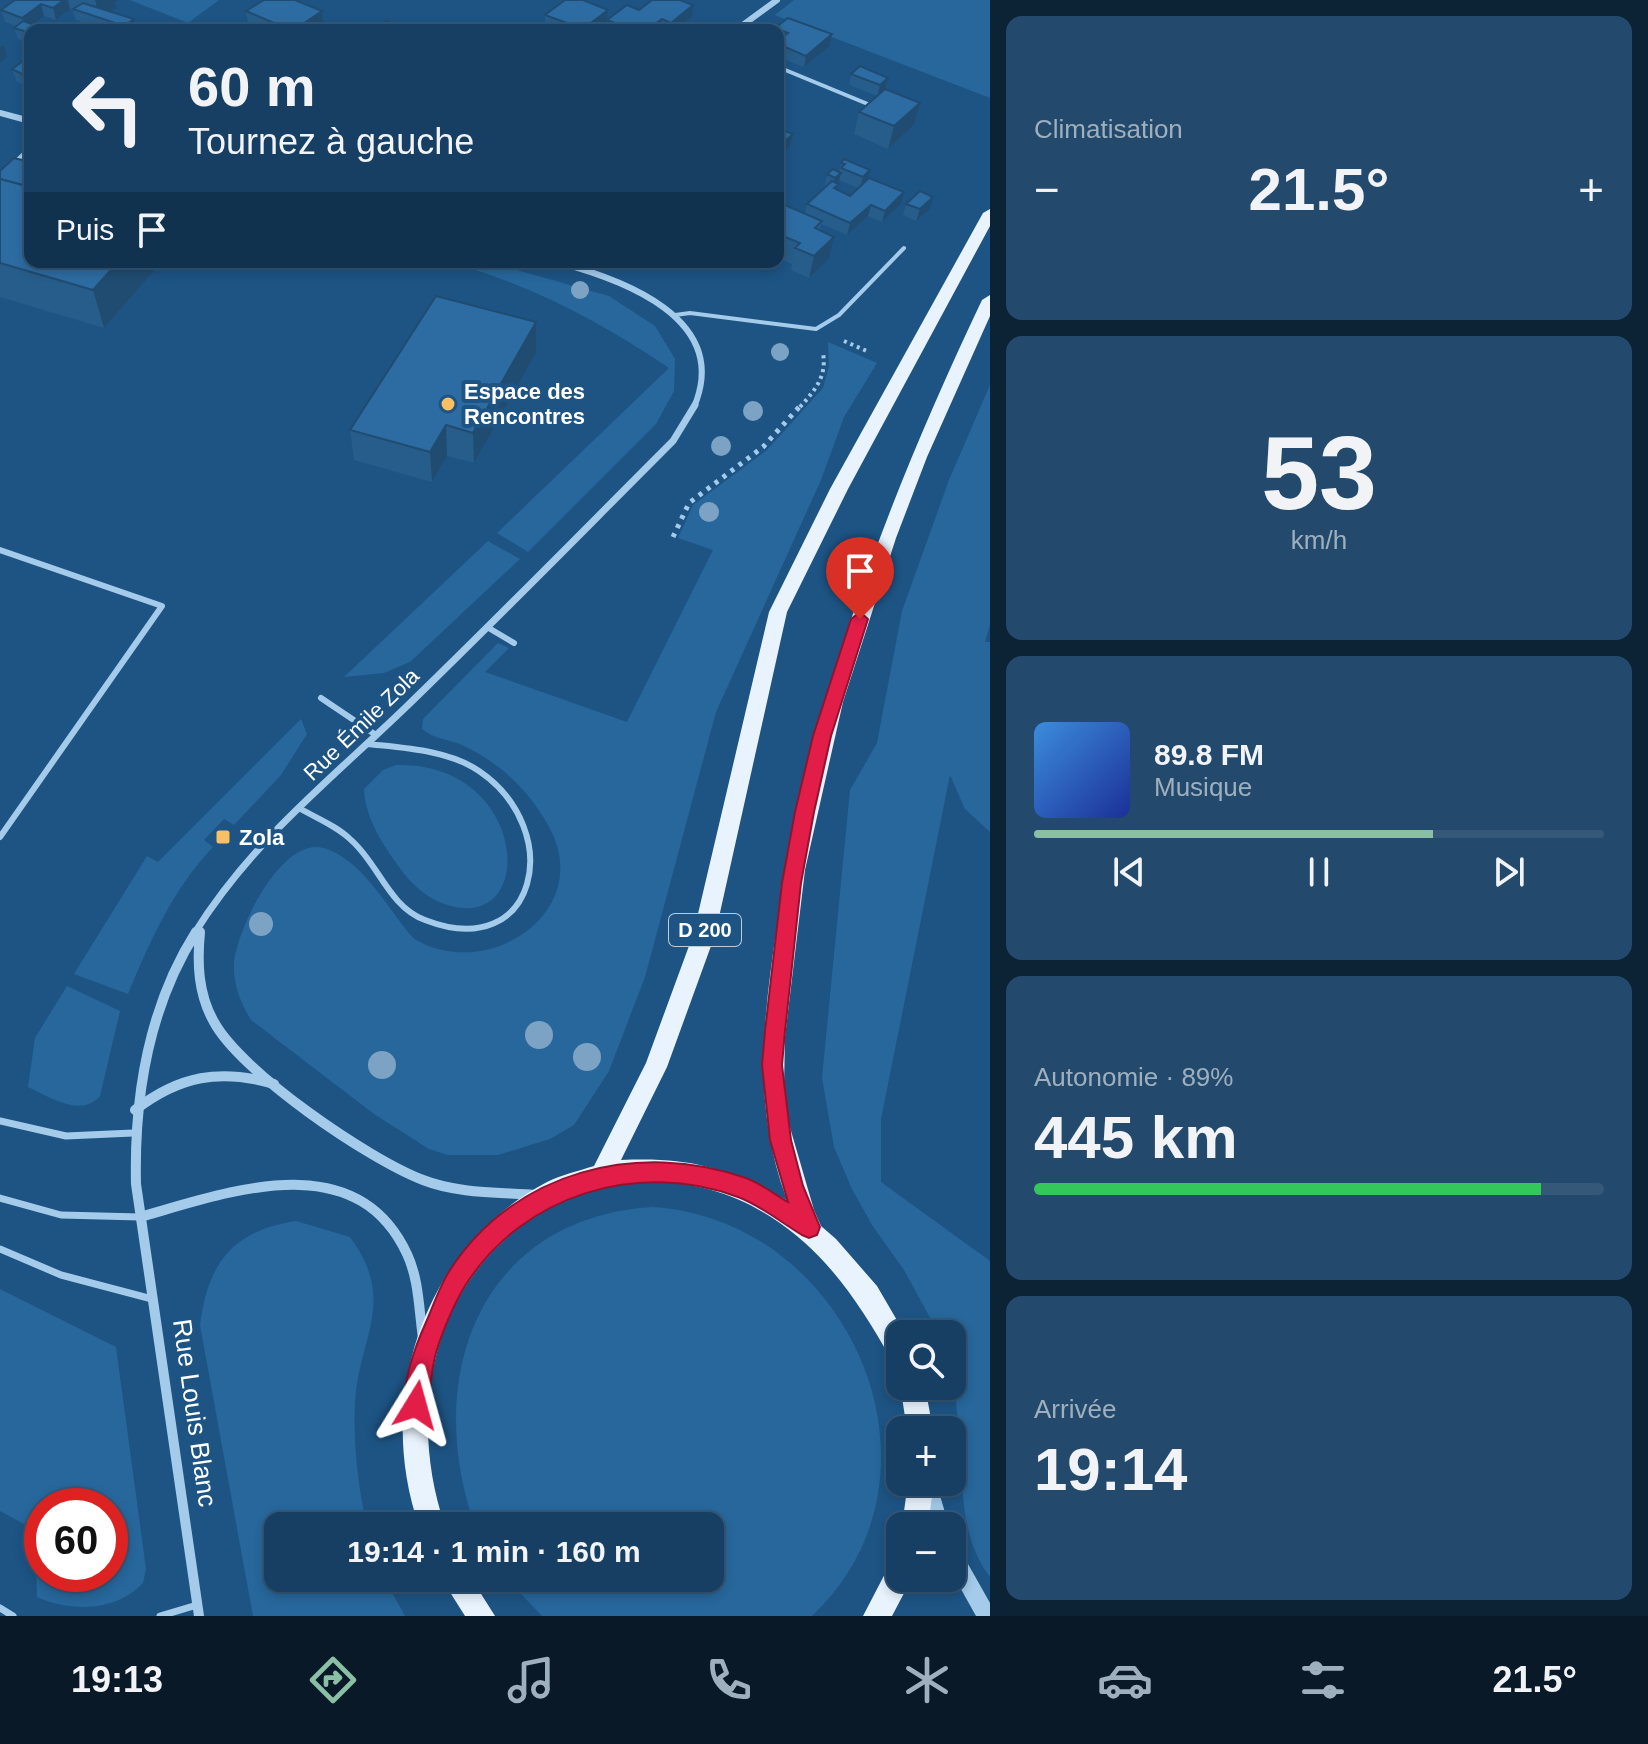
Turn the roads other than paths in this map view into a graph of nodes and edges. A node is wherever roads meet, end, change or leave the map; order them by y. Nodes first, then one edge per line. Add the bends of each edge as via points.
1 (777, 0) edge
2 (744, 24) edge
3 (784, 69) edge
4 (875, 107) edge
5 (0, 113) edge
6 (24, 119) edge
7 (24, 153) edge
8 (15, 161) junction
9 (24, 163) edge
10 (8, 170) edge
11 (990, 213) edge
12 (904, 248) dead end
13 (576, 268) edge
14 (990, 300) edge
15 (675, 315) junction
16 (0, 550) edge
17 (487, 627) junction
18 (514, 643) dead end
19 (321, 698) dead end
20 (376, 735) junction
21 (367, 744) junction
22 (299, 808) junction
23 (0, 837) edge
24 (200, 929) junction
25 (282, 1087) junction
26 (135, 1110) junction
27 (0, 1121) edge
28 (133, 1133) junction
29 (601, 1176) junction
30 (546, 1195) junction
31 (0, 1198) edge
32 (140, 1217) junction
33 (809, 1227) junction
34 (0, 1249) edge
35 (153, 1300) junction
36 (886, 1325) edge
37 (424, 1352) junction
38 (428, 1512) edge
39 (966, 1579) edge
40 (465, 1592) edge
41 (890, 1592) edge
42 (0, 1608) edge
43 (198, 1610) edge
44 (13, 1616) edge
45 (160, 1616) edge
46 (481, 1616) edge
47 (877, 1616) edge
48 (987, 1616) edge

1 - 2 street
3 - 4 lane
5 - 6 street
7 - 8 lane
8 - 9 lane
8 - 10 lane
11 - 29 main road, D 200 via 778,612 704,935 656,1067
12 - 15 lane via 824,326 805,330
13 - 15 street, Rue Émile Zola via 632,286
14 - 33 main road via 875,576 825,724 799,839 772,1065 785,1161
15 - 17 street, Rue Émile Zola via 702,363 695,414
16 - 23 lane via 162,606
17 - 18 lane
17 - 20 street, Rue Émile Zola
19 - 20 lane
20 - 21 street, Rue Émile Zola
21 - 22 street, Rue Émile Zola
21 - 22 lane via 451,758 478,770 511,798 534,855 533,874 509,915 488,927 464,929 420,919 350,839
22 - 24 street, Rue Émile Zola via 242,865
24 - 25 street via 198,976 212,1019 236,1050
24 - 26 street, Rue Émile Zola via 177,966 154,1023
25 - 26 street via 234,1075 183,1078
25 - 30 street via 399,1170 446,1186
26 - 28 street, Rue Émile Zola
27 - 28 lane via 43,1136 74,1139
28 - 32 street, Rue Émile Zola
29 - 30 main road
29 - 33 main road via 648,1170 696,1174 744,1188
30 - 37 main road via 506,1223 471,1258 444,1302
31 - 32 lane via 61,1215
32 - 35 street, Rue Louis Blanc
32 - 37 street via 264,1187 341,1188 379,1212 407,1253
33 - 36 main road via 862,1282
34 - 35 lane via 61,1275
35 - 43 street, Rue Louis Blanc
37 - 38 main road via 415,1432
39 - 48 street
40 - 46 main road
41 - 47 main road
42 - 44 lane
43 - 45 lane

